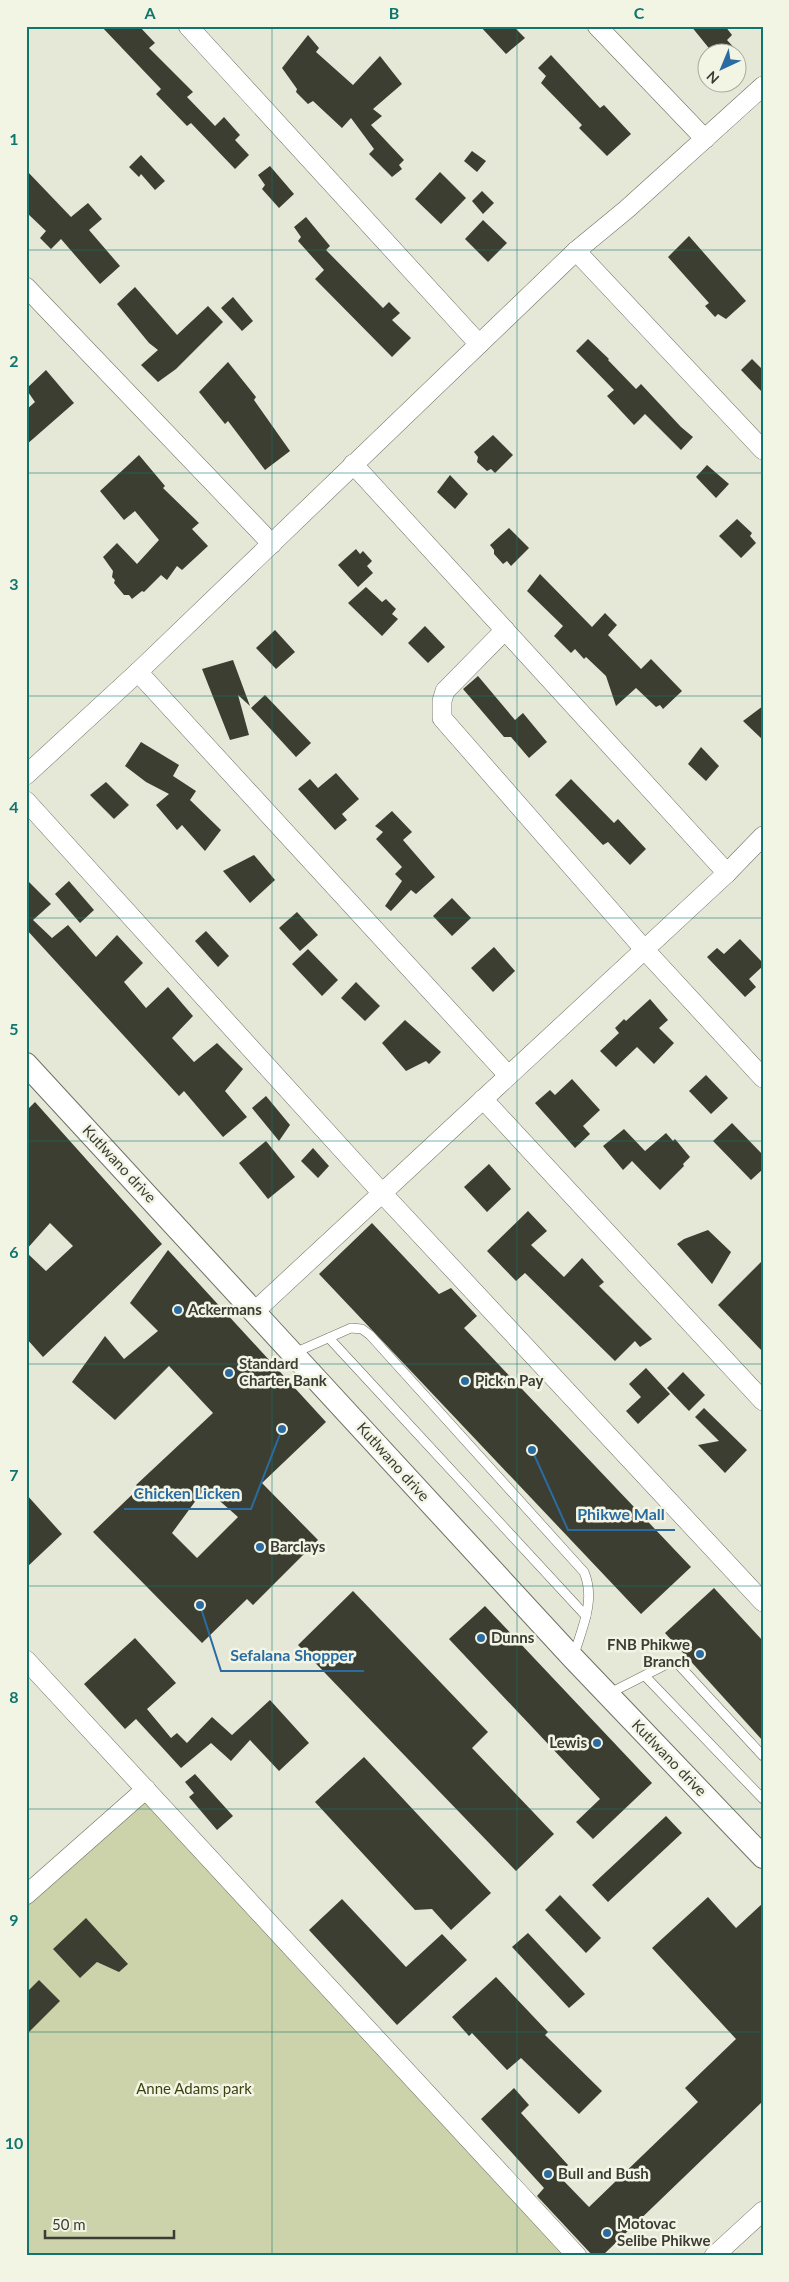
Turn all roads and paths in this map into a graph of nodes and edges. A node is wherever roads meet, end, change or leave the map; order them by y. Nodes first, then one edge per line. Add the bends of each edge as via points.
1 (188, 26) edge
2 (597, 26) edge
3 (763, 86) edge
4 (705, 139) junction
5 (576, 251) junction
6 (26, 286) edge
7 (479, 344) junction
8 (763, 450) edge
9 (353, 464) junction
10 (272, 544) junction
11 (505, 630) junction
12 (138, 672) junction
13 (26, 775) edge
14 (26, 802) edge
15 (763, 836) edge
16 (727, 873) junction
17 (644, 949) junction
18 (28, 1070) edge
19 (508, 1075) junction
20 (763, 1078) edge
21 (483, 1099) junction
22 (382, 1193) junction
23 (255, 1311) junction
24 (328, 1338) junction
25 (294, 1353) junction
26 (763, 1400) edge
27 (763, 1602) edge
28 (586, 1616) junction
29 (573, 1658) junction
30 (26, 1660) edge
31 (645, 1676) junction
32 (608, 1694) junction
33 (763, 1756) edge
34 (146, 1789) junction
35 (763, 1799) edge
36 (763, 1857) edge
37 (26, 1895) edge
38 (763, 2211) edge
39 (577, 2256) edge
40 (714, 2256) edge

1 - 7 street
2 - 4 street
3 - 4 street
4 - 5 street
5 - 7 street
5 - 8 street
6 - 10 street
7 - 9 street
9 - 10 street
9 - 11 street
10 - 12 street
11 - 16 street
11 - 17 street via 445,691 442,718
12 - 13 street
12 - 19 street
14 - 22 street
15 - 16 street
16 - 17 street
17 - 19 street
17 - 20 street
18 - 23 street, Kutlwano drive
19 - 21 street
21 - 22 street
21 - 26 street
22 - 23 street
22 - 27 street
23 - 25 street, Kutlwano drive
24 - 25 lane
24 - 28 lane
24 - 28 lane via 351,1328 362,1329 370,1335 584,1572 589,1583 590,1604
25 - 29 street, Kutlwano drive
28 - 29 lane
29 - 32 street, Kutlwano drive
30 - 34 street
31 - 32 lane
31 - 33 lane via 667,1664 678,1664
31 - 35 lane
32 - 36 street, Kutlwano drive
34 - 37 street
34 - 39 street
38 - 40 street

